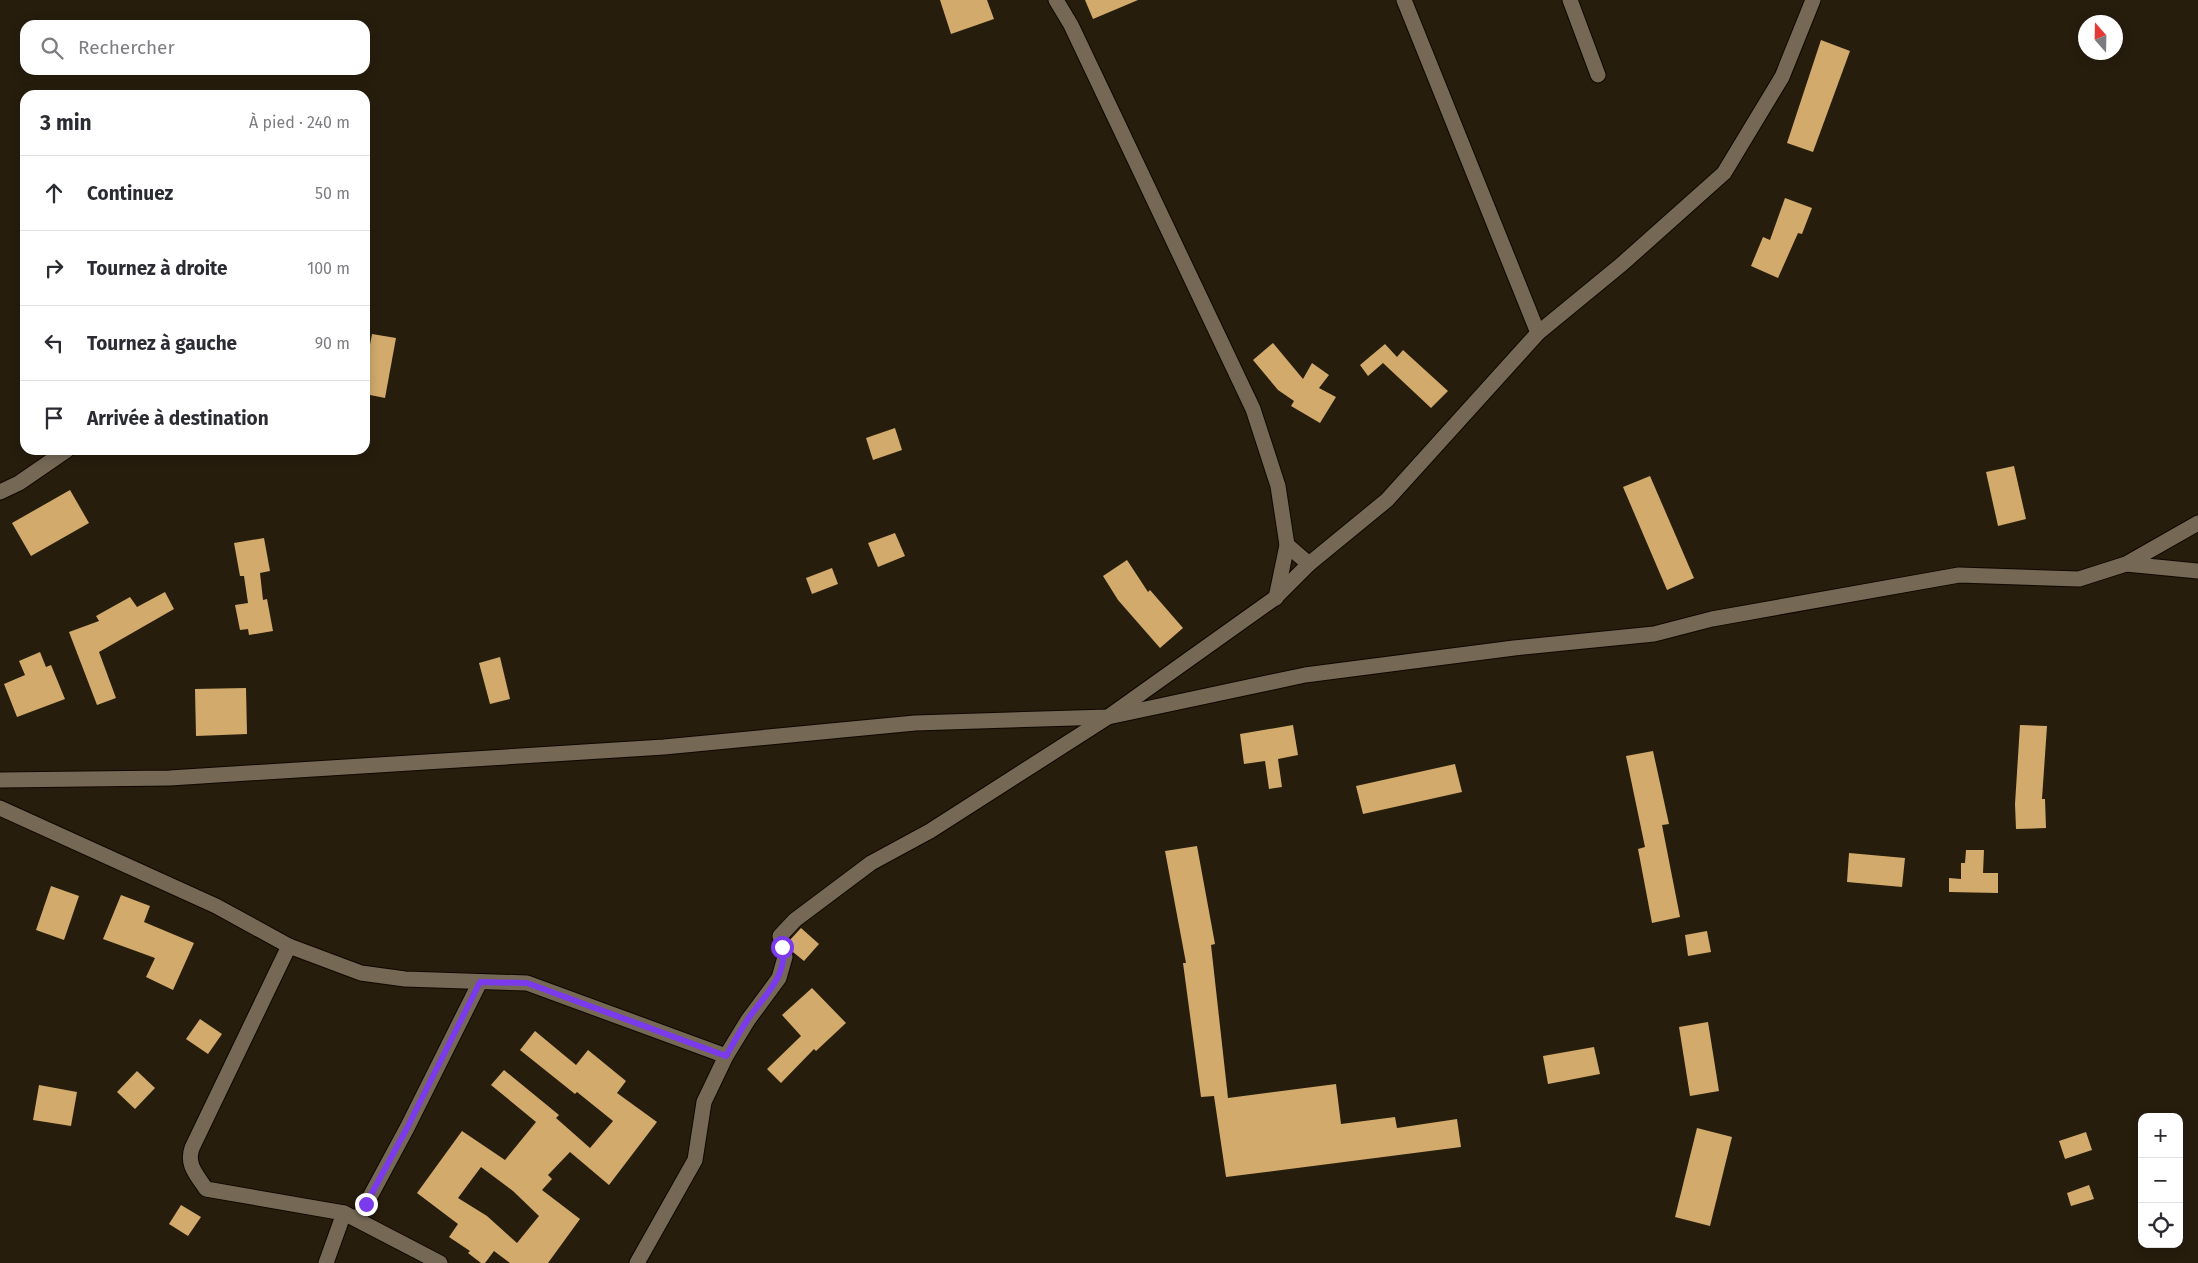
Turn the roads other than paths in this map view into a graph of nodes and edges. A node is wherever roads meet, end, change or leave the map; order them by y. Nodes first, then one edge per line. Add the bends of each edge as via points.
1 (1056, 0) edge
2 (1404, 0) edge
3 (1570, 0) edge
4 (1813, 0) edge
5 (1598, 75) dead end
6 (1538, 333) junction
7 (59, 455) edge
8 (0, 492) edge
9 (2198, 523) edge
10 (1287, 545) junction
11 (1309, 564) junction
12 (2126, 564) junction
13 (2198, 571) edge
14 (1276, 598) junction
15 (1108, 717) junction
16 (0, 780) edge
17 (0, 808) edge
18 (289, 946) junction
19 (480, 982) junction
20 (726, 1056) junction
21 (351, 1216) junction
22 (326, 1263) edge
23 (440, 1263) edge
24 (637, 1263) edge

1 - 10 street via 1071,25 1253,409 1278,486
2 - 6 street
3 - 5 street
4 - 6 street via 1782,77 1724,173
6 - 11 street via 1387,500
7 - 8 street
9 - 12 street
10 - 11 street
10 - 14 street
11 - 14 street
12 - 13 street
12 - 15 street via 2079,579 1959,575 1712,619 1654,634 1305,675
14 - 15 street
15 - 16 street via 915,723 664,747 170,778
15 - 20 street via 930,831 871,863 795,920 780,936 785,957 779,978
17 - 18 street via 216,906
18 - 19 street via 362,973 406,979
18 - 21 street via 216,1094 188,1157 190,1166 206,1189
19 - 20 street via 527,983
19 - 21 street via 407,1128
20 - 24 street via 704,1102 695,1160
21 - 22 street
21 - 23 street

